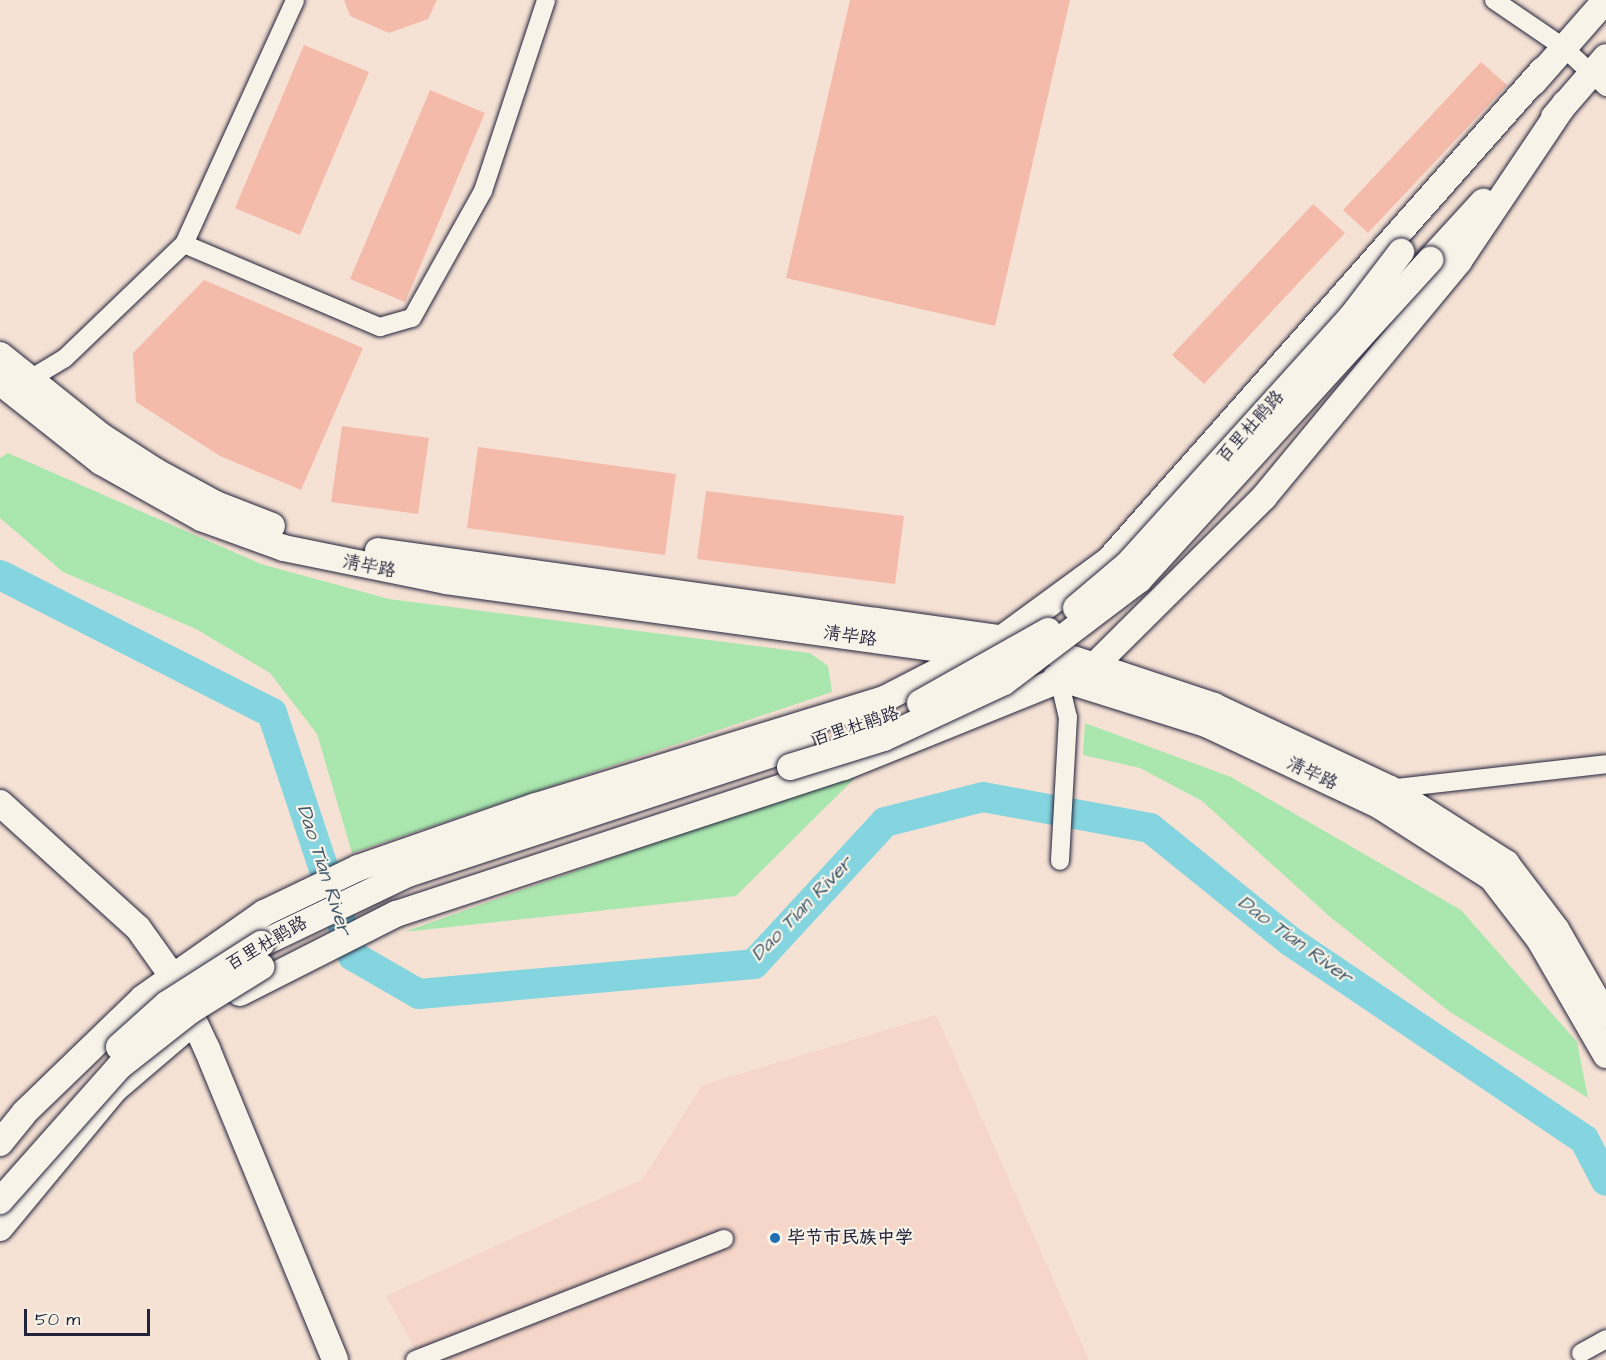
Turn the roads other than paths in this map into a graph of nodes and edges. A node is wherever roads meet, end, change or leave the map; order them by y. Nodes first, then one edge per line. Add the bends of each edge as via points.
1 (295, 0) edge
2 (546, 0) edge
3 (1494, 0) edge
4 (1606, 0) edge
5 (1563, 47) junction
6 (1544, 70) junction
7 (1601, 72) edge
8 (1565, 103) junction
9 (184, 244) junction
10 (0, 355) edge
11 (10, 391) edge
12 (1001, 639) junction
13 (970, 653) junction
14 (1094, 666) junction
15 (1059, 679) junction
16 (1606, 764) edge
17 (1390, 789) junction
18 (1360, 796) junction
19 (0, 803) edge
20 (1060, 861) dead end
21 (173, 977) junction
22 (192, 1016) junction
23 (1606, 1016) edge
24 (1606, 1055) edge
25 (0, 1143) edge
26 (0, 1177) edge
27 (0, 1201) edge
28 (0, 1228) edge
29 (724, 1239) dead end
30 (1606, 1339) edge
31 (1581, 1353) dead end
32 (335, 1360) edge
33 (416, 1360) edge

1 - 9 street
2 - 9 street via 483,191 412,318 380,327
3 - 5 street
4 - 5 main road, 百里杜鹃路
5 - 6 main road, 百里杜鹃路
5 - 7 street
6 - 12 main road via 1109,560
6 - 26 main road, 百里杜鹃路, bridge via 1352,316 1128,564 1045,633 891,719 408,874 271,939 167,1004 98,1066
7 - 8 main road, 百里杜鹃路
8 - 14 main road via 1459,261 1264,497
8 - 22 main road, 百里杜鹃路, bridge via 1430,260 1139,580 1004,682 884,738 409,896 261,967
9 - 11 street via 66,358
10 - 11 main road
11 - 12 main road via 101,436 195,493 244,516 317,541
11 - 13 main road, 清毕路 via 101,462 156,494 201,518 284,548 446,581
12 - 13 main road
12 - 14 main road
13 - 15 main road, 清毕路 via 1015,660
13 - 21 main road via 886,698 536,806 358,868 270,910
14 - 15 main road
14 - 17 main road via 1214,706
15 - 18 main road, 清毕路 via 1206,724
15 - 20 street via 1068,717
15 - 22 main road via 844,767 396,914
16 - 17 street
17 - 18 street
17 - 23 main road via 1506,863 1556,929
18 - 24 main road, 清毕路 via 1492,878 1539,939
19 - 21 main road via 138,927
21 - 22 main road
21 - 25 main road via 143,998 24,1113
22 - 27 main road, 百里杜鹃路, bridge via 120,1066
22 - 28 main road via 114,1090
22 - 32 main road
29 - 33 street
30 - 31 street

